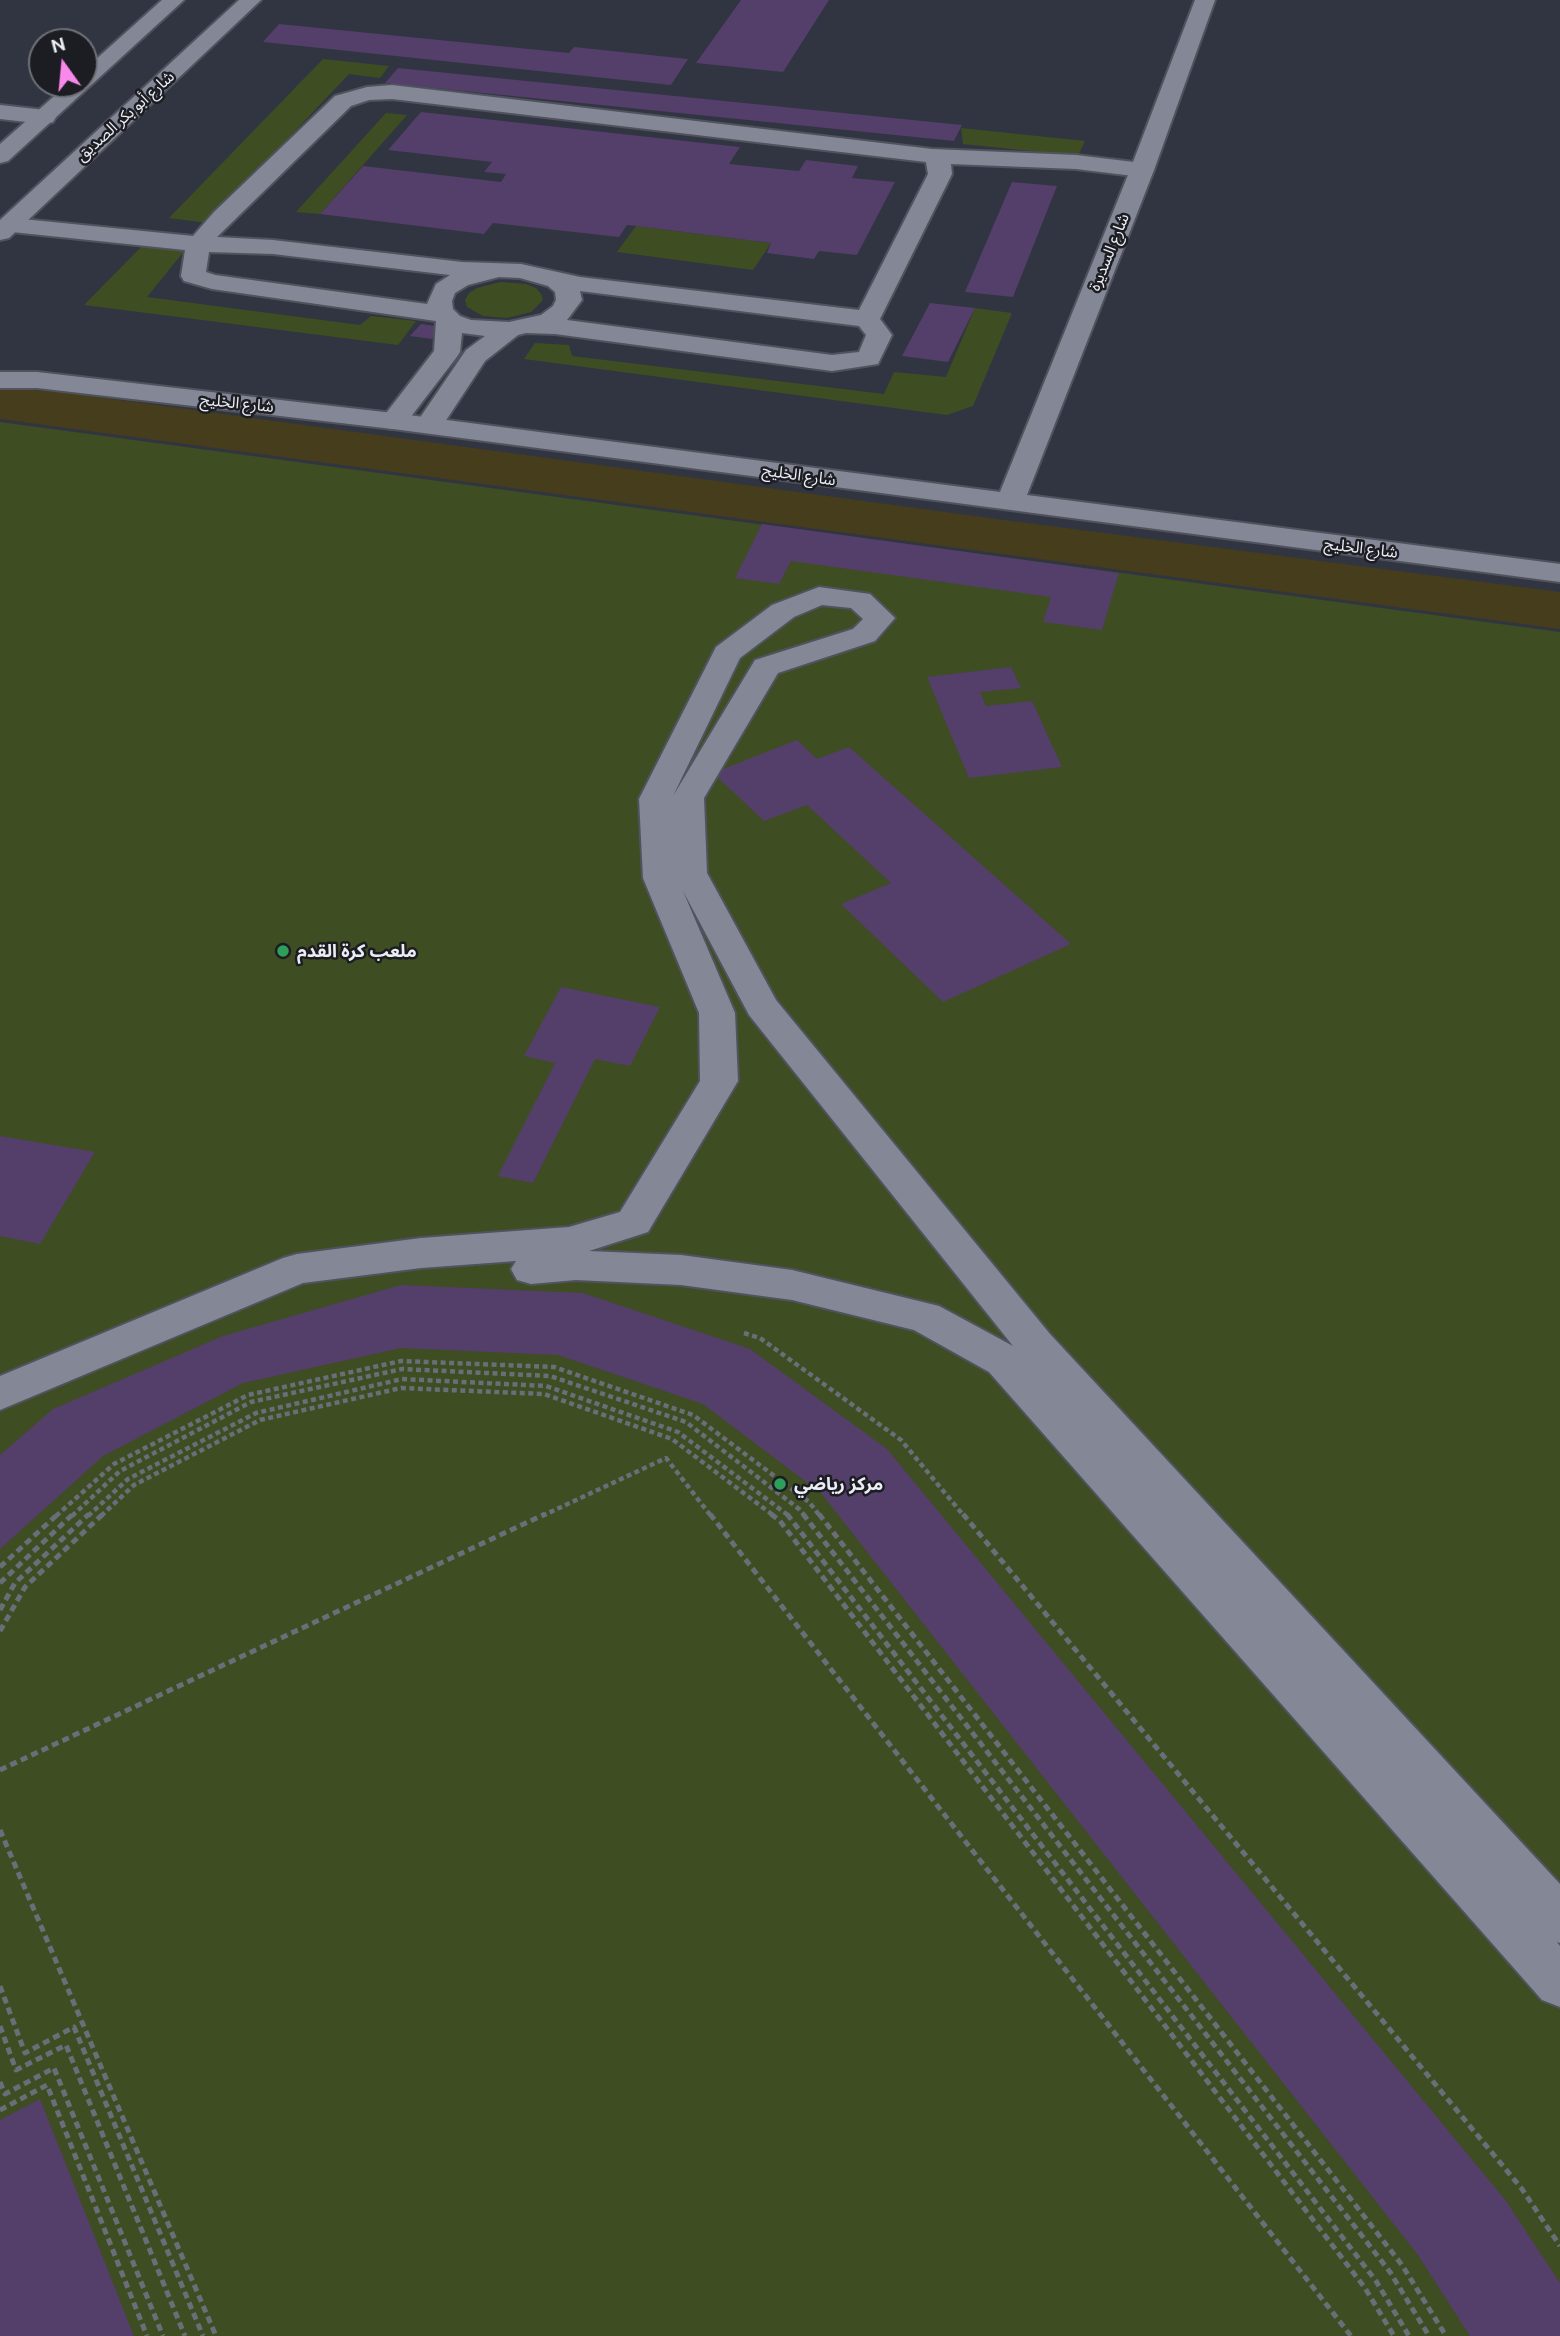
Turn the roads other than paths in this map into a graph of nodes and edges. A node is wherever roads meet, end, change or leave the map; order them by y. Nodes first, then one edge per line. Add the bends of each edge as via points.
1 (174, 0) edge
2 (196, 0) edge
3 (251, 0) edge
4 (1205, 0) edge
5 (227, 24) junction
6 (98, 69) edge
7 (66, 98) edge
8 (0, 112) edge
9 (45, 117) junction
10 (0, 156) edge
11 (932, 156) junction
12 (1142, 170) junction
13 (6, 229) edge
14 (199, 244) junction
15 (499, 270) junction
16 (541, 274) junction
17 (448, 318) junction
18 (873, 327) junction
19 (520, 329) junction
20 (0, 372) edge
21 (0, 380) edge
22 (37, 380) junction
23 (393, 421) junction
24 (429, 425) junction
25 (1010, 503) junction
26 (1560, 573) edge
27 (0, 1394) edge
28 (0, 1421) edge
29 (1560, 1920) edge
30 (1560, 1983) edge

1 - 6 street
2 - 5 street via 180,15 185,26
3 - 5 street, شارع أبو بكر الصديق
4 - 12 street, شارع السديرة
5 - 13 street, شارع أبو بكر الصديق
7 - 9 street
8 - 9 street
9 - 10 street
11 - 12 street via 1076,162
11 - 14 street via 392,92 367,94 343,101
11 - 18 street via 939,161 940,174
12 - 25 street, شارع السديرة
13 - 14 street
14 - 15 street
14 - 17 street via 193,276 212,282
15 - 16 street
15 - 17 street via 468,277 445,289 439,301
16 - 18 street via 580,284
16 - 19 street via 567,290 569,300 564,311 551,320
17 - 19 street via 486,331
17 - 23 street via 447,352
18 - 19 street via 869,358 832,363 555,326
19 - 24 street via 475,356
20 - 22 street, شارع الخليج
21 - 22 street, شارع الخليج
22 - 23 street, شارع الخليج
23 - 24 street, شارع الخليج
24 - 25 street, شارع الخليج
25 - 26 street, شارع الخليج
27 - 29 street via 297,1269 421,1253 569,1242 634,1222 719,1081 717,1013 660,878 655,799 727,653 783,611 819,596 859,600 880,618 864,635 766,667 688,798 690,873 762,1006 1035,1345
28 - 30 street via 304,1291 422,1277 576,1265 681,1270 792,1285 925,1317 1004,1361

